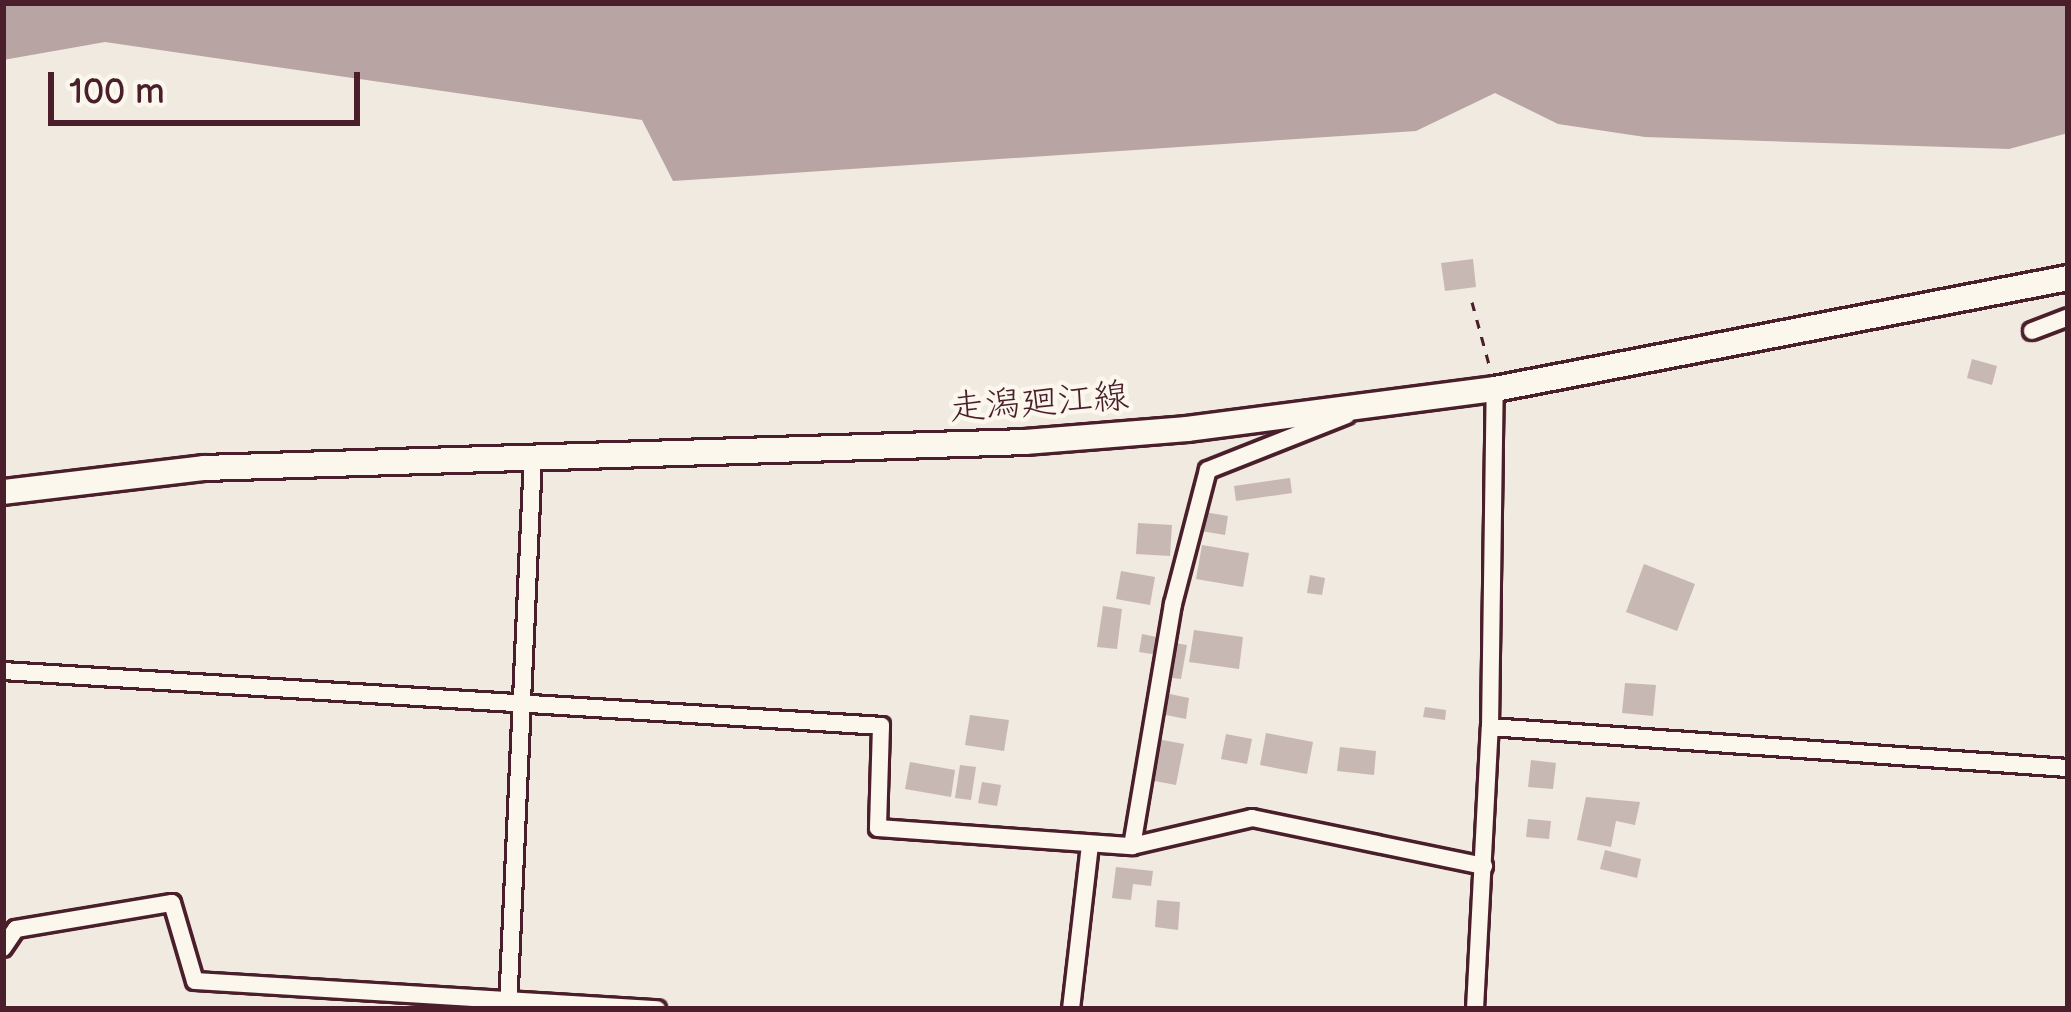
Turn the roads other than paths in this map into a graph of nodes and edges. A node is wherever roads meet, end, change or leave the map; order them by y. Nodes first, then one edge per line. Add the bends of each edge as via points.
1 (2068, 278) edge
2 (2068, 317) edge
3 (2032, 331) dead end
4 (1495, 389) junction
5 (1366, 408) junction
6 (533, 458) junction
7 (4, 492) edge
8 (3, 671) edge
9 (524, 700) junction
10 (1490, 727) junction
11 (2068, 768) edge
12 (1090, 846) junction
13 (1132, 846) junction
14 (1484, 866) junction
15 (3, 948) edge
16 (508, 1005) edge
17 (657, 1009) edge
18 (1071, 1009) edge
19 (1474, 1009) edge

1 - 4 main road, 走潟廻江線
2 - 3 street
4 - 5 main road, 走潟廻江線
4 - 10 street
5 - 6 main road, 走潟廻江線 via 1025,442
5 - 13 street via 1208,470 1173,604
6 - 7 main road, 走潟廻江線 via 204,468
6 - 9 street
8 - 9 street
9 - 12 street via 881,726 878,829
9 - 16 street
10 - 11 street
10 - 14 street
12 - 13 street
12 - 18 street
13 - 14 street via 1252,818
14 - 19 street
15 - 16 street via 16,929 172,903 195,981
16 - 17 street

